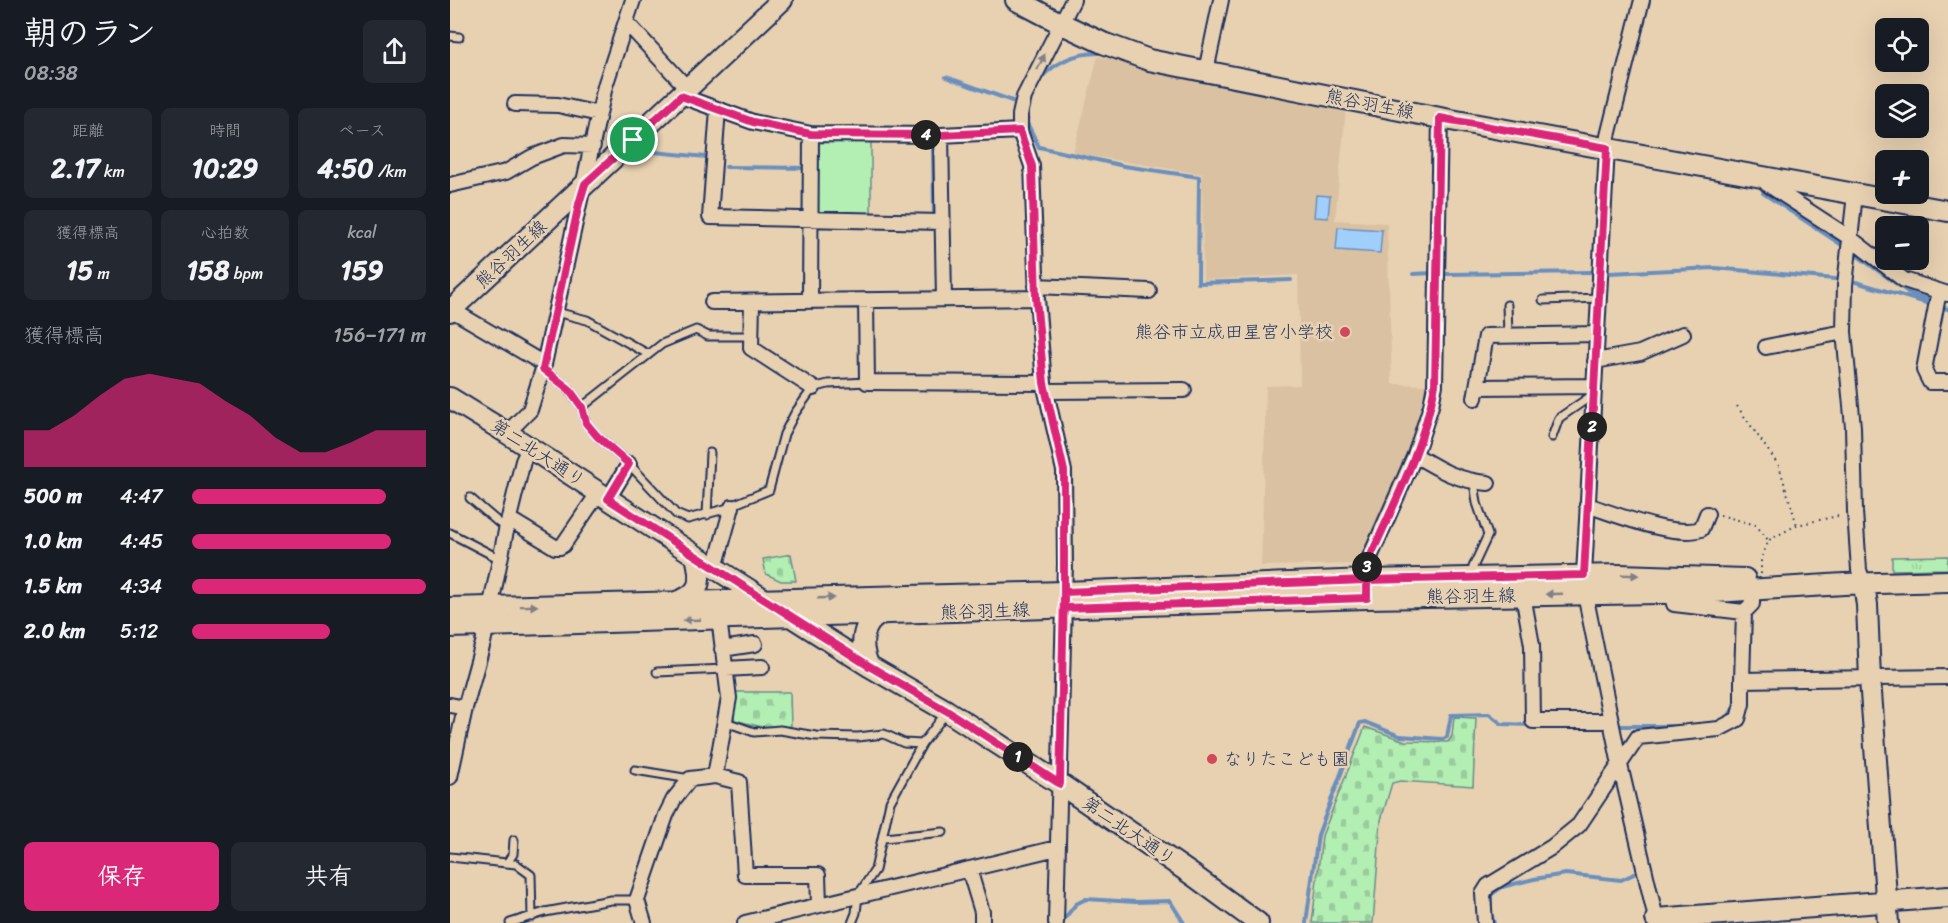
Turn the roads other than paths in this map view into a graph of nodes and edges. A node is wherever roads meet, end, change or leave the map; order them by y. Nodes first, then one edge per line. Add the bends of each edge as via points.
1 (633, 0) edge
2 (1016, 0) edge
3 (1073, 0) edge
4 (1221, 0) edge
5 (1642, 0) edge
6 (776, 6) edge
7 (626, 22) junction
8 (1060, 23) junction
9 (450, 36) edge
10 (459, 37) dead end
11 (1206, 72) junction
12 (684, 93) junction
13 (515, 104) dead end
14 (718, 109) junction
15 (599, 114) junction
16 (1440, 118) junction
17 (1020, 131) junction
18 (811, 134) junction
19 (941, 135) junction
20 (593, 146) junction
21 (1607, 148) junction
22 (1765, 177) junction
23 (585, 184) junction
24 (450, 185) edge
25 (1855, 194) junction
26 (1948, 211) edge
27 (811, 220) junction
28 (942, 222) junction
29 (1850, 239) junction
30 (1149, 291) dead end
31 (1036, 292) junction
32 (1942, 293) edge
33 (1599, 298) junction
34 (944, 299) junction
35 (866, 300) junction
36 (1543, 300) dead end
37 (810, 301) junction
38 (712, 302) dead end
39 (752, 302) junction
40 (1507, 305) dead end
41 (451, 310) edge
42 (556, 312) junction
43 (1844, 332) junction
44 (1597, 334) junction
45 (1683, 334) dead end
46 (752, 336) junction
47 (1508, 336) junction
48 (1766, 347) dead end
49 (648, 354) junction
50 (1595, 361) junction
51 (544, 366) junction
52 (867, 382) junction
53 (1948, 382) edge
54 (1045, 387) junction
55 (813, 388) junction
56 (1184, 390) dead end
57 (1594, 390) junction
58 (450, 398) edge
59 (582, 407) junction
60 (507, 433) junction
61 (1552, 437) dead end
62 (529, 447) junction
63 (710, 453) dead end
64 (1415, 455) junction
65 (629, 464) junction
66 (1474, 482) junction
67 (1488, 483) dead end
68 (603, 496) junction
69 (470, 498) dead end
70 (1587, 505) junction
71 (732, 507) junction
72 (1707, 514) road end
73 (707, 515) junction
74 (508, 522) junction
75 (450, 533) edge
76 (696, 556) junction
77 (500, 559) junction
78 (1473, 567) dead end
79 (715, 568) junction
80 (1948, 580) edge
81 (1585, 584) junction
82 (1864, 584) junction
83 (1757, 585) junction
84 (1367, 589) junction
85 (1671, 593) junction
86 (1523, 595) junction
87 (768, 600) junction
88 (1064, 600) junction
89 (673, 603) junction
90 (450, 608) edge
91 (718, 610) junction
92 (1744, 612) junction
93 (881, 614) junction
94 (488, 616) junction
95 (792, 616) junction
96 (450, 627) edge
97 (755, 644) dead end
98 (722, 649) junction
99 (869, 666) junction
100 (762, 668) dead end
101 (725, 669) junction
102 (657, 672) dead end
103 (1948, 677) edge
104 (1870, 679) junction
105 (1742, 680) junction
106 (450, 705) edge
107 (465, 708) junction
108 (947, 711) junction
109 (1611, 721) junction
110 (726, 722) junction
111 (922, 744) junction
112 (453, 747) edge
113 (1620, 765) junction
114 (635, 770) dead end
115 (715, 776) junction
116 (450, 777) edge
117 (690, 779) junction
118 (1060, 784) junction
119 (943, 832) dead end
120 (884, 838) junction
121 (514, 840) dead end
122 (1057, 848) junction
123 (450, 857) edge
124 (507, 863) junction
125 (969, 869) junction
126 (858, 895) junction
127 (1948, 897) edge
128 (638, 900) junction
129 (1886, 903) junction
130 (819, 904) junction
131 (532, 917) junction
132 (775, 919) edge
133 (1656, 921) edge
134 (505, 923) edge
135 (510, 923) edge
136 (644, 923) edge
137 (745, 923) edge
138 (852, 923) edge
139 (982, 923) edge
140 (1056, 923) edge
141 (1258, 923) edge
142 (1485, 923) edge
143 (1888, 923) edge

1 - 7 street
2 - 8 main road, 熊谷羽生線
3 - 8 street
4 - 11 street
5 - 21 street
6 - 12 main road, 熊谷羽生線
7 - 12 street
7 - 15 street
8 - 11 main road, 熊谷羽生線 via 1127,53
17 -> 8 street via 1024,97
9 - 10 lane
11 - 16 main road, 熊谷羽生線
12 - 14 street
12 - 23 main road, 熊谷羽生線
13 - 15 street via 558,105
14 - 18 street via 753,122
14 - 27 street via 710,217
15 - 20 street
16 - 21 main road, 熊谷羽生線
16 - 64 street via 1435,385
17 - 19 street
17 - 31 street via 1032,166
18 - 19 street
18 - 27 street
19 - 28 street
20 - 23 street
20 - 24 street via 564,145 506,172
21 - 22 main road, 熊谷羽生線
21 - 33 street
22 - 25 main road, 熊谷羽生線
22 - 29 street via 1767,184
23 - 41 main road, 熊谷羽生線
23 - 42 street
25 - 26 main road, 熊谷羽生線
25 - 29 street
27 - 28 street
27 - 37 street
28 - 34 street
29 - 32 street via 1904,279
29 - 43 street
30 - 31 street
31 - 34 street
31 - 54 street
32 - 53 street via 1923,370 1930,382
33 - 36 lane
33 - 44 street
34 - 35 street
35 - 37 street
35 - 52 street
37 - 39 street
38 - 39 street
39 - 46 street
40 - 47 lane
41 - 51 street
42 - 49 lane via 587,320
42 - 51 street
43 - 48 street
43 - 82 street via 1853,427 1859,570
44 - 47 street
44 - 50 street
45 - 50 street via 1640,353
46 - 49 lane via 708,336 696,330
46 - 55 street via 751,348
47 - 57 street via 1486,336 1477,393
49 - 59 lane
50 - 57 street
51 - 59 lane
51 - 60 street via 530,410
52 - 54 street
52 - 55 lane
54 - 56 street
54 - 88 street via 1064,471
55 - 71 lane via 784,434 769,490
57 - 61 lane via 1559,418
57 - 70 street
58 - 60 main road, 第二北大通り
59 - 65 lane via 586,423
60 - 62 main road, 第二北大通り
62 - 68 main road, 第二北大通り
62 - 74 street
63 - 73 lane
64 - 66 street via 1443,472
64 - 84 street via 1367,564
65 - 68 street
65 - 73 lane via 676,514 688,519
66 - 67 street
66 - 78 lane via 1488,535
68 - 74 street via 560,547
68 - 76 main road, 第二北大通り
69 - 74 lane via 499,523
70 - 72 street via 1686,532 1701,529
70 - 81 street
71 - 73 lane
71 - 79 street
74 - 77 street
75 - 77 lane
76 - 79 main road, 第二北大通り
76 - 89 main road via 700,577 696,589 689,598
77 - 94 street
79 - 87 main road, 第二北大通り
80 - 82 main road, 熊谷羽生線
81 -> 83 main road, 熊谷羽生線 via 1620,575
81 - 84 main road, 熊谷羽生線
81 - 85 main road, 熊谷羽生線
81 -> 86 main road, 熊谷羽生線
81 - 109 street
82 - 83 main road, 熊谷羽生線
82 - 104 main road
83 - 85 main road, 熊谷羽生線
83 - 92 street via 1752,604
84 - 86 main road, 熊谷羽生線
84 - 88 main road, 熊谷羽生線
85 - 92 street via 1674,604
86 - 109 street via 1532,645 1533,721
87 -> 88 main road, 熊谷羽生線
87 - 91 main road, 熊谷羽生線
87 - 95 main road, 第二北大通り
88 - 93 main road, 熊谷羽生線
88 - 118 street
89 - 91 main road, 熊谷羽生線
94 -> 89 main road, 熊谷羽生線
90 - 94 main road, 熊谷羽生線
91 -> 94 main road, 熊谷羽生線
91 - 95 main road, 熊谷羽生線
91 - 98 street
92 - 105 street
93 - 95 main road, 熊谷羽生線
93 - 99 main road via 870,620 866,628 862,647
94 - 96 main road, 熊谷羽生線
94 - 107 street
95 - 99 main road, 第二北大通り
97 - 98 street
98 - 101 street
99 - 108 main road, 第二北大通り
100 - 101 street
101 - 102 lane
101 - 110 street via 729,698
103 - 104 street
104 - 105 street
104 - 129 main road
105 - 113 street via 1738,719 1719,729 1638,737
106 - 107 street
107 - 112 street
108 - 111 lane
108 - 118 main road, 第二北大通り
109 - 113 street
110 - 111 lane via 754,732 780,729 816,736 884,734 904,743
110 - 115 street
111 - 120 lane via 890,802
112 - 116 street
113 - 133 street
113 - 142 street via 1579,825 1552,847 1488,886 1484,894
114 - 117 lane
115 - 117 street
115 - 130 street via 740,782 745,875 818,876
117 - 128 street via 666,815
118 - 122 street
118 - 141 main road, 第二北大通り
119 - 120 lane
120 - 126 lane via 875,870
121 - 124 lane via 513,854
122 - 125 street
122 - 140 street
123 - 124 lane
124 - 131 lane via 516,864 531,875
125 - 126 street
125 - 139 street
126 - 130 street
126 - 138 lane
127 - 129 main road
128 - 131 lane via 611,900
128 - 136 street
129 - 133 main road
129 - 143 main road
130 - 132 street
131 - 135 lane
132 - 137 street
134 - 135 lane

